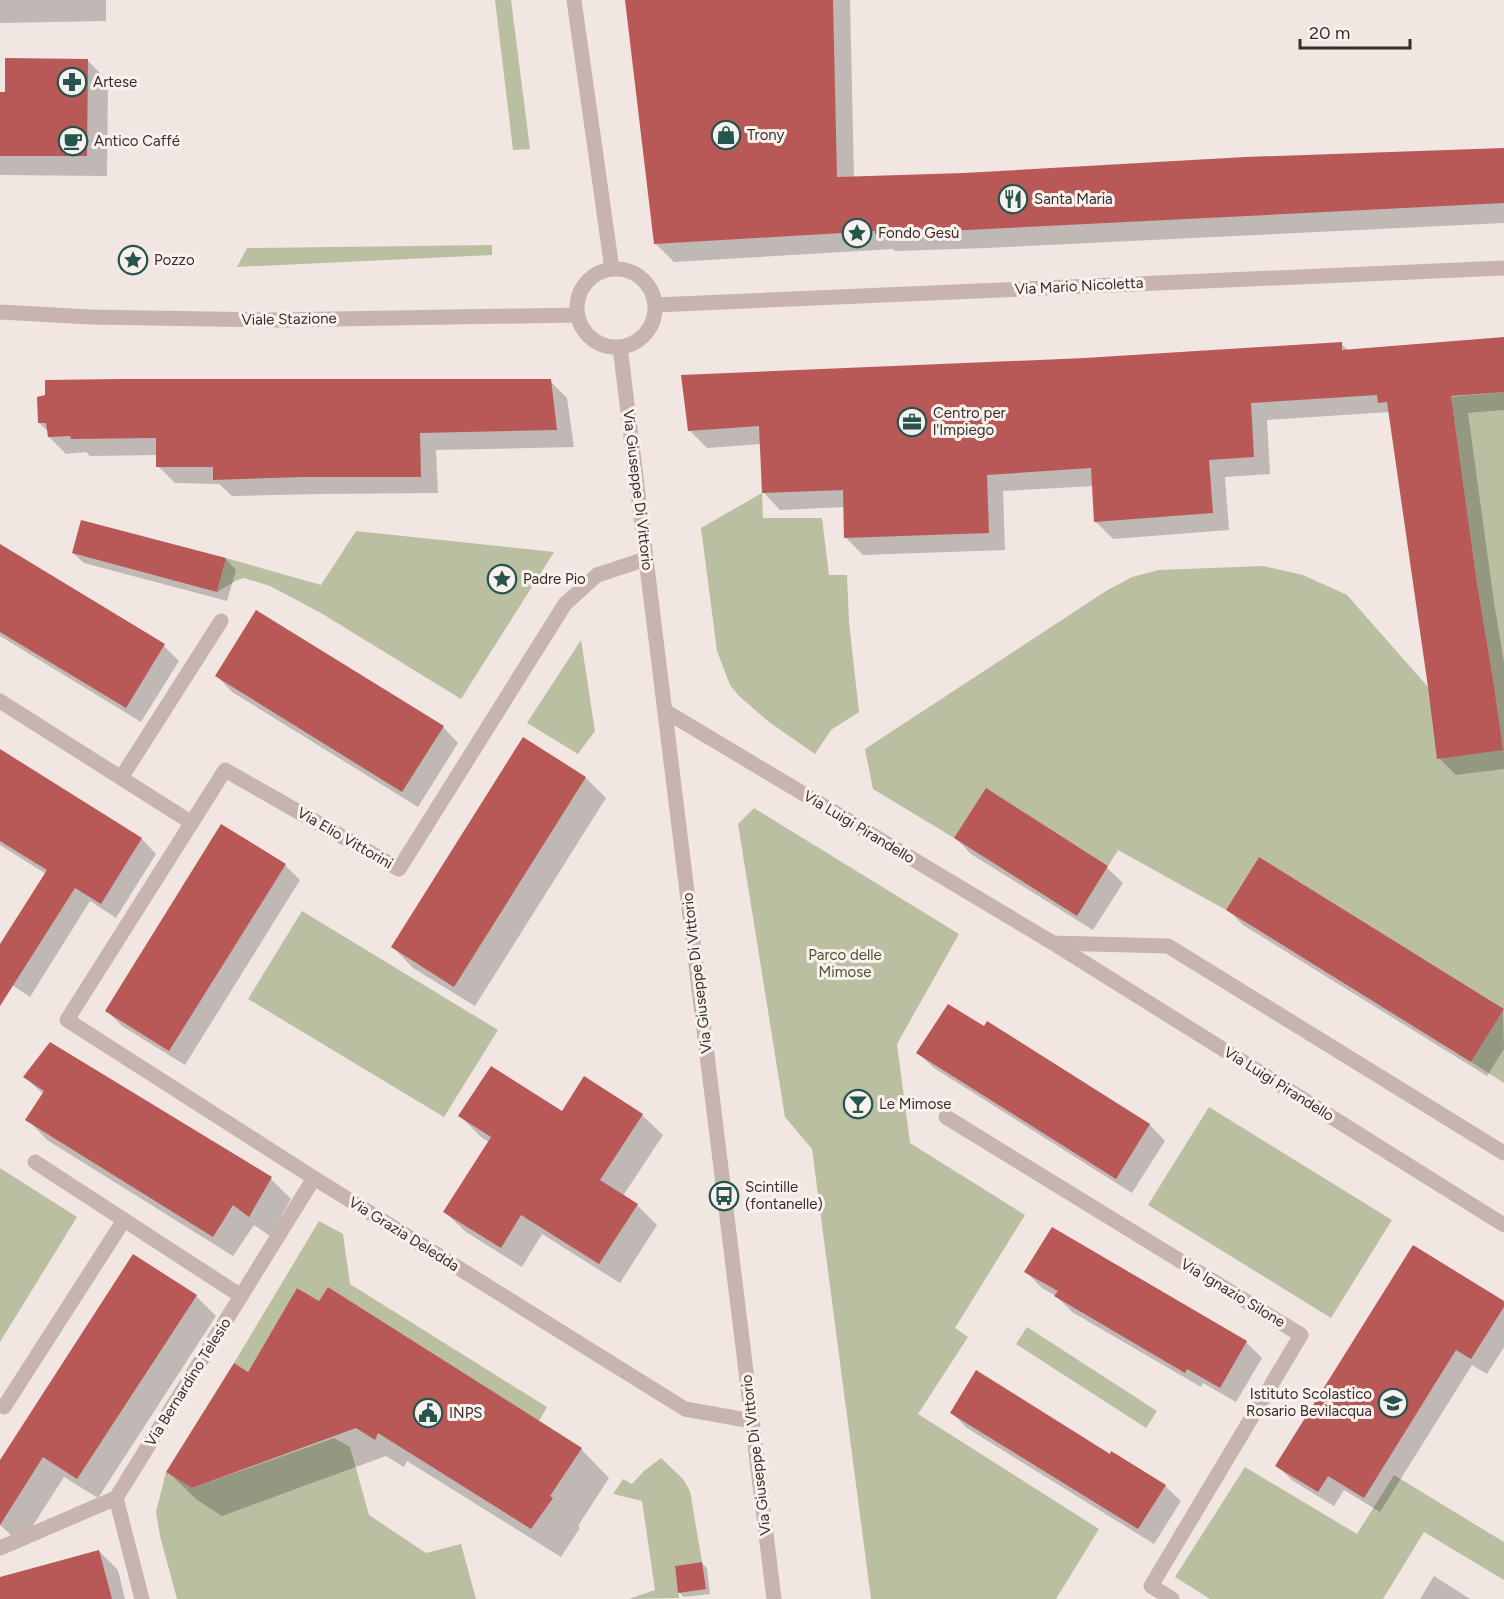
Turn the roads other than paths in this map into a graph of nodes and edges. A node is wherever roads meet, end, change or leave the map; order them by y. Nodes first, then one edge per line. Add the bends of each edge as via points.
1 (574, 0) edge
2 (1504, 268) edge
3 (612, 269) junction
4 (655, 306) junction
5 (0, 312) edge
6 (578, 315) junction
7 (620, 347) junction
8 (646, 559) junction
9 (221, 621) dead end
10 (0, 701) edge
11 (665, 711) junction
12 (121, 778) junction
13 (192, 823) junction
14 (1053, 943) junction
15 (68, 1020) joint
16 (946, 1117) dead end
17 (1504, 1153) edge
18 (35, 1162) dead end
19 (314, 1178) junction
20 (124, 1220) junction
21 (1504, 1225) edge
22 (241, 1296) junction
23 (4, 1407) dead end
24 (752, 1421) junction
25 (116, 1498) junction
26 (0, 1548) edge
27 (142, 1599) edge
28 (774, 1599) edge
29 (1172, 1599) edge

1 - 3 street
2 - 4 street, Via Mario Nicoletta
3 - 4 street via 641,278
3 - 6 street via 599,273 581,290
4 - 7 street via 649,328 632,343
5 - 6 street, Viale Stazione via 274,320
6 - 7 street via 588,335 608,346
7 - 8 street, Via Giuseppe Di Vittorio
8 - 11 street, Via Giuseppe Di Vittorio
8 - 13 street, Via Elio Vittorini via 597,575 565,604 399,869 225,770
9 - 12 street
10 - 12 street
11 - 14 street, Via Luigi Pirandello
11 - 24 street, Via Giuseppe Di Vittorio
12 - 13 street
13 - 15 street, Via Elio Vittorini
14 - 17 street, Via Luigi Pirandello via 1168,946
14 - 21 street, Via Luigi Pirandello
15 - 19 street, Via Grazia Deledda
16 - 29 street, Via Ignazio Silone via 1301,1335 1151,1586
18 - 20 street
19 - 22 street, Via Bernardino Telesio
19 - 24 street, Via Grazia Deledda via 685,1409
20 - 22 street
20 - 23 street
22 - 25 street, Via Bernardino Telesio
24 - 28 street, Via Giuseppe Di Vittorio
25 - 26 street
25 - 27 street

